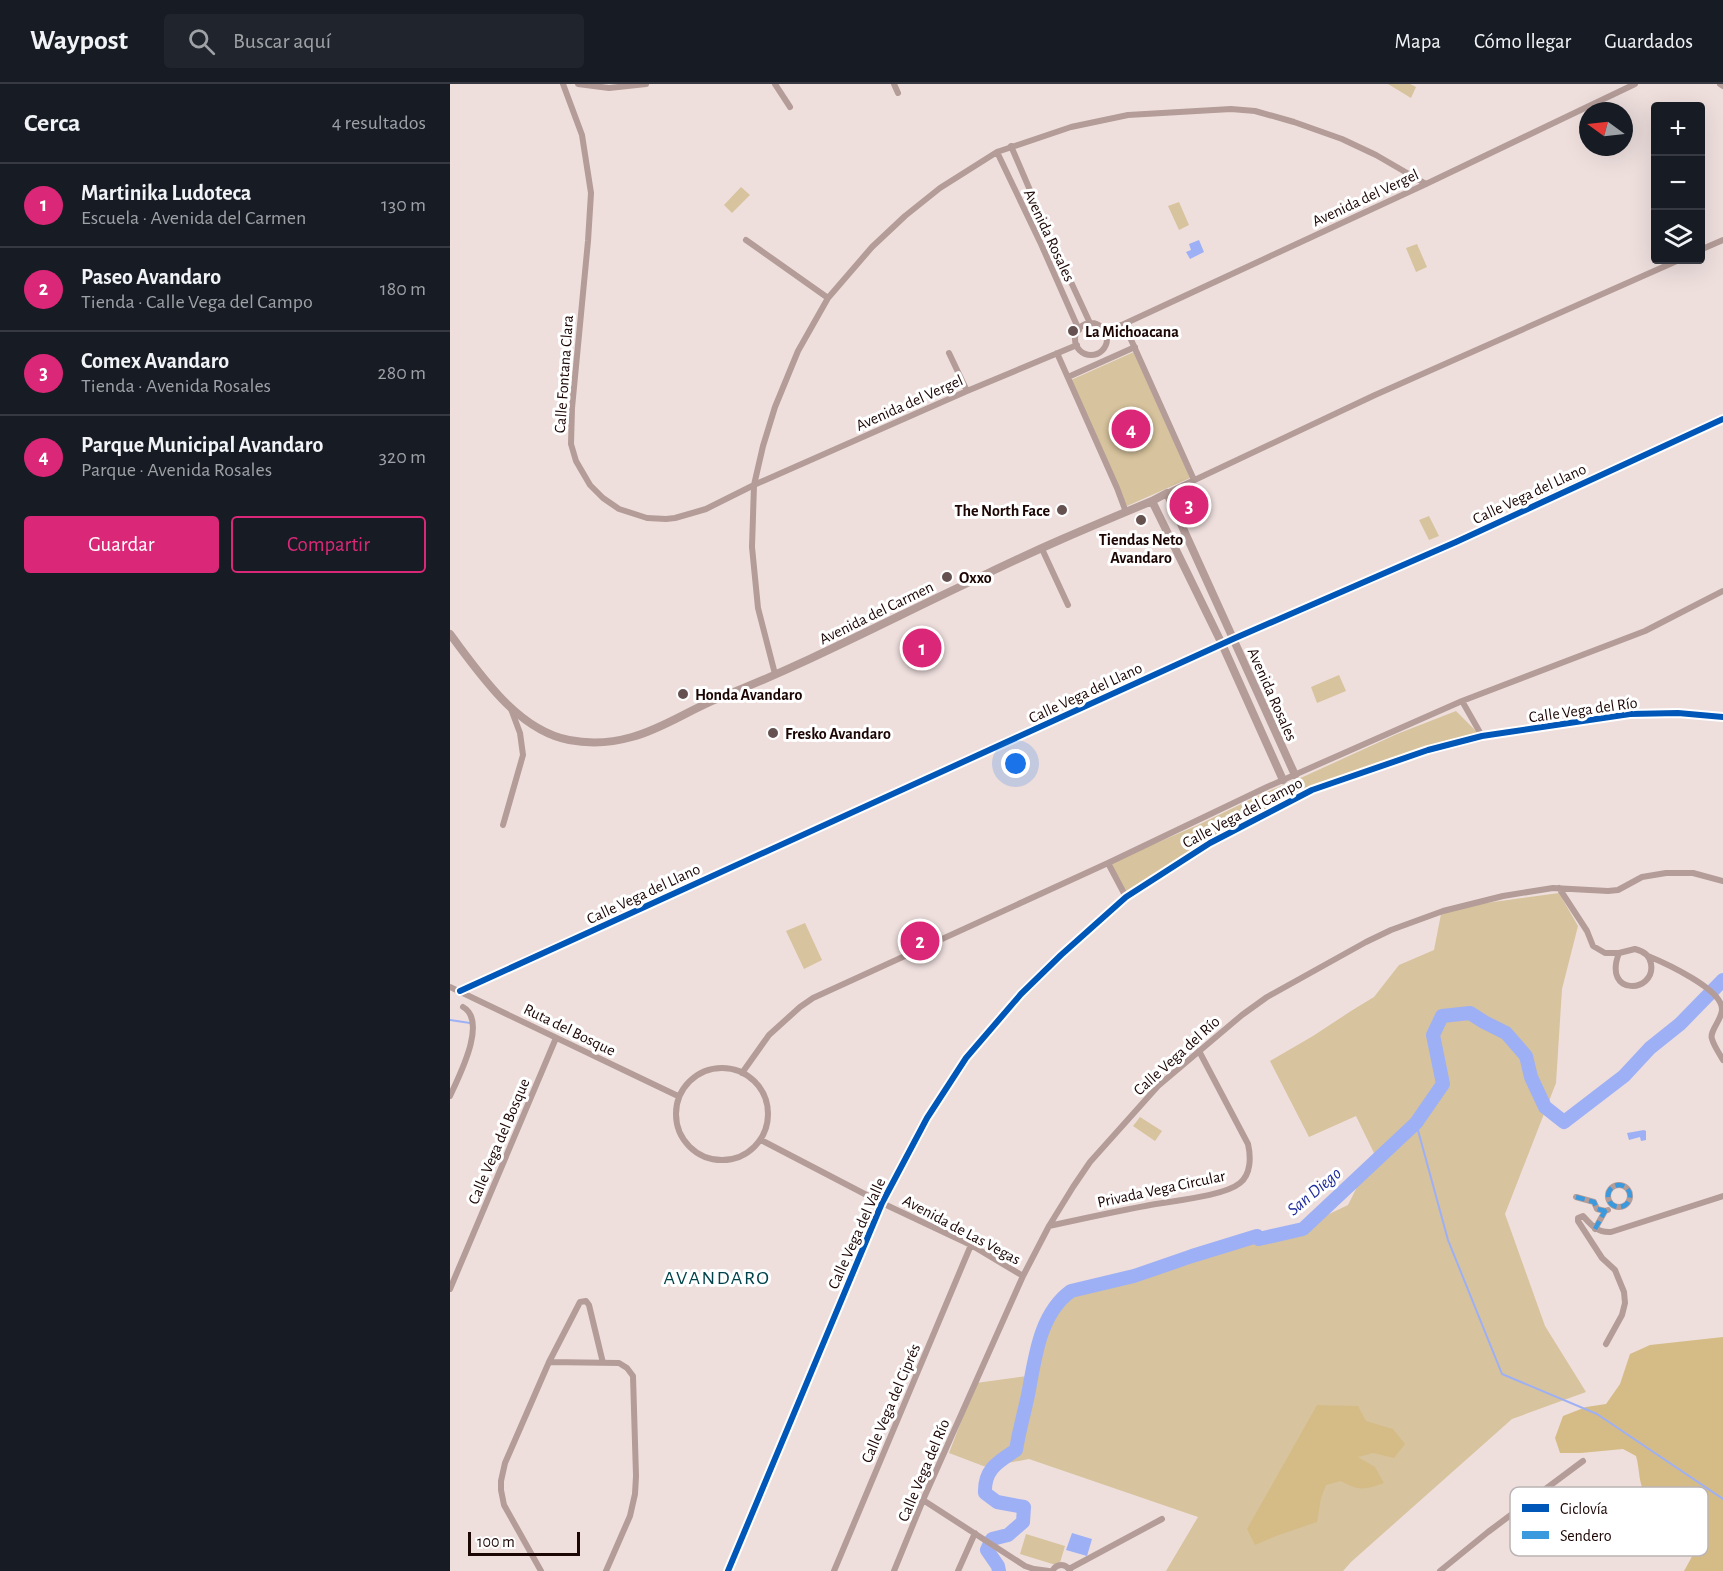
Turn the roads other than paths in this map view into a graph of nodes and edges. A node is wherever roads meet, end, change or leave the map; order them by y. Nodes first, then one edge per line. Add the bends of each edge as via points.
1 (562, 84) edge
2 (578, 84) edge
3 (646, 84) edge
4 (775, 84) edge
5 (894, 84) edge
6 (1635, 84) edge
7 (898, 93) dead end
8 (790, 107) dead end
9 (1011, 146) junction
10 (997, 152) junction
11 (1426, 184) junction
12 (1051, 239) junction
13 (746, 240) dead end
14 (1723, 240) edge
15 (1041, 244) junction
16 (1705, 248) edge
17 (1671, 264) edge
18 (828, 298) junction
19 (1090, 323) junction
20 (1124, 324) junction
21 (1078, 330) junction
22 (1104, 331) junction
23 (1077, 345) junction
24 (1135, 347) junction
25 (949, 353) dead end
26 (1057, 353) junction
27 (1097, 353) junction
28 (1102, 362) junction
29 (1068, 377) junction
30 (967, 391) junction
31 (1723, 419) edge
32 (1194, 480) junction
33 (754, 485) junction
34 (1167, 493) junction
35 (1152, 501) junction
36 (1126, 512) junction
37 (1041, 549) junction
38 (1723, 591) edge
39 (1068, 605) dead end
40 (450, 634) edge
41 (1233, 639) junction
42 (1222, 644) junction
43 (775, 674) junction
44 (1462, 701) junction
45 (507, 704) junction
46 (1723, 717) edge
47 (1482, 736) junction
48 (1295, 775) junction
49 (1283, 780) junction
50 (503, 825) dead end
51 (1108, 863) junction
52 (1723, 881) edge
53 (1559, 888) junction
54 (1126, 897) junction
55 (1619, 953) junction
56 (1648, 956) junction
57 (450, 987) edge
58 (460, 991) junction
59 (463, 1007) dead end
60 (556, 1038) junction
61 (1199, 1051) junction
62 (1723, 1060) edge
63 (742, 1073) junction
64 (450, 1096) edge
65 (678, 1096) junction
66 (761, 1140) junction
67 (1723, 1196) edge
68 (1576, 1197) dead end
69 (882, 1203) junction
70 (1614, 1207) dead end
71 (1605, 1211) junction
72 (1049, 1226) junction
73 (1595, 1229) junction
74 (971, 1245) junction
75 (1023, 1276) junction
76 (450, 1288) edge
77 (1606, 1344) dead end
78 (549, 1362) junction
79 (603, 1363) junction
80 (1583, 1461) dead end
81 (1548, 1487) edge
82 (923, 1500) junction
83 (1510, 1516) edge
84 (1162, 1519) dead end
85 (975, 1533) junction
86 (1070, 1570) edge
87 (541, 1571) edge
88 (606, 1571) edge
89 (728, 1571) edge
90 (834, 1571) edge
91 (894, 1571) edge
92 (958, 1571) edge
93 (1051, 1571) edge
94 (1440, 1571) edge

1 - 33 street, Calle Fontana Clara via 582,135 591,193 571,425 573,452 580,470 611,504 628,513 656,519 706,509
2 - 3 street via 609,88
4 - 8 street
5 - 7 street
6 - 11 street, Avenida del Vergel
9 - 10 street
9 - 11 street via 1128,115 1208,109 1256,111 1359,146
9 - 12 street, Avenida Rosales
10 - 15 street, Avenida Rosales
10 - 18 street via 905,216
11 - 20 street, Avenida del Vergel
12 - 15 street
12 - 19 street, Avenida Rosales
13 - 18 street
14 - 16 street
15 - 21 street, Avenida Rosales
17 - 32 street
18 - 33 street via 782,388 765,436
19 - 21 street
19 - 22 street
20 - 22 street, Avenida del Vergel
20 - 24 street
21 - 23 street
22 - 27 street via 1105,346
23 - 26 street, Avenida del Vergel
23 - 27 street via 1082,352
24 - 28 street
24 - 32 street
25 - 30 street
26 - 29 street
26 - 30 street, Avenida del Vergel
27 - 28 street
28 - 29 street
29 - 36 street
30 - 33 street, Avenida del Vergel
31 - 41 street, Calle Vega del Llano
32 - 34 street
33 - 43 street via 752,547 758,608
34 - 35 street
34 - 41 street, Avenida Rosales
35 - 36 street, Avenida del Carmen
35 - 42 street, Avenida Rosales
36 - 37 street, Avenida del Carmen
37 - 39 street
37 - 43 street, Avenida del Carmen
38 - 44 street, Calle Vega del Campo via 1645,631
40 - 45 street, Avenida del Carmen
41 - 42 street, Calle Vega del Llano
41 - 48 street, Avenida Rosales
42 - 49 street, Avenida Rosales
42 - 58 street, Calle Vega del Llano
43 - 45 street, Avenida del Carmen via 644,734 605,742 554,736 532,725
44 - 47 street
44 - 48 street, Calle Vega del Campo
45 - 50 street via 520,733 523,755
46 - 47 street, Calle Vega del Río via 1630,714
47 - 54 street, Calle Vega del Campo via 1428,750 1312,790 1210,843
48 - 49 street, Calle Vega del Campo
49 - 51 street, Calle Vega del Campo
51 - 54 street
51 - 63 street, Calle Vega del Campo via 813,998 769,1035
52 - 53 street, Calle Vega del Río via 1693,873 1666,873 1642,877 1618,890
53 - 55 street via 1593,945 1605,953
53 - 61 street, Calle Vega del Río via 1503,896 1443,911 1391,930 1267,998
54 - 69 street, Calle Vega del Valle via 1022,994 966,1058 927,1118
55 - 56 street via 1635,949
55 - 56 street via 1615,970 1629,986 1649,977 1652,966
56 - 62 street via 1713,992 1722,1005 1722,1013 1711,1037
57 - 58 street, Ruta del Bosque
58 - 60 street, Ruta del Bosque
59 - 64 street via 471,1014 474,1030
60 - 65 street, Ruta del Bosque
60 - 76 street, Calle Vega del Bosque
61 - 72 street, Calle Vega del Río via 1158,1086 1090,1162
61 - 72 street, Privada Vega Circular via 1248,1144 1249,1167 1243,1180 1219,1192
63 - 65 street via 726,1069 706,1071 689,1080
63 - 66 street via 756,1083 768,1105 768,1123
65 - 66 street via 675,1110 683,1138 707,1156 737,1157
66 - 69 street, Avenida de Las Vegas
67 - 73 street via 1618,1231
68 - 71 street via 1594,1202 1599,1210
69 - 74 street, Avenida de Las Vegas
69 - 89 street, Calle Vega del Valle
70 - 71 street
71 - 73 street
72 - 75 street, Calle Vega del Río
73 - 77 street via 1583,1216 1578,1218 1595,1249 1615,1270 1625,1298 1622,1315
74 - 75 street, Avenida de Las Vegas
74 - 90 street, Calle Vega del Ciprés
75 - 82 street, Calle Vega del Río
78 - 79 street
78 - 79 street via 580,1302 586,1301
78 - 87 street via 505,1463 501,1481 504,1505
79 - 88 street via 623,1365 633,1376 636,1464 630,1516
80 - 81 street
82 - 85 street
82 - 91 street, Calle Vega del Río
83 - 94 street
84 - 86 street
85 - 92 street
85 - 93 street via 1025,1566
86 - 93 street via 1060,1565

